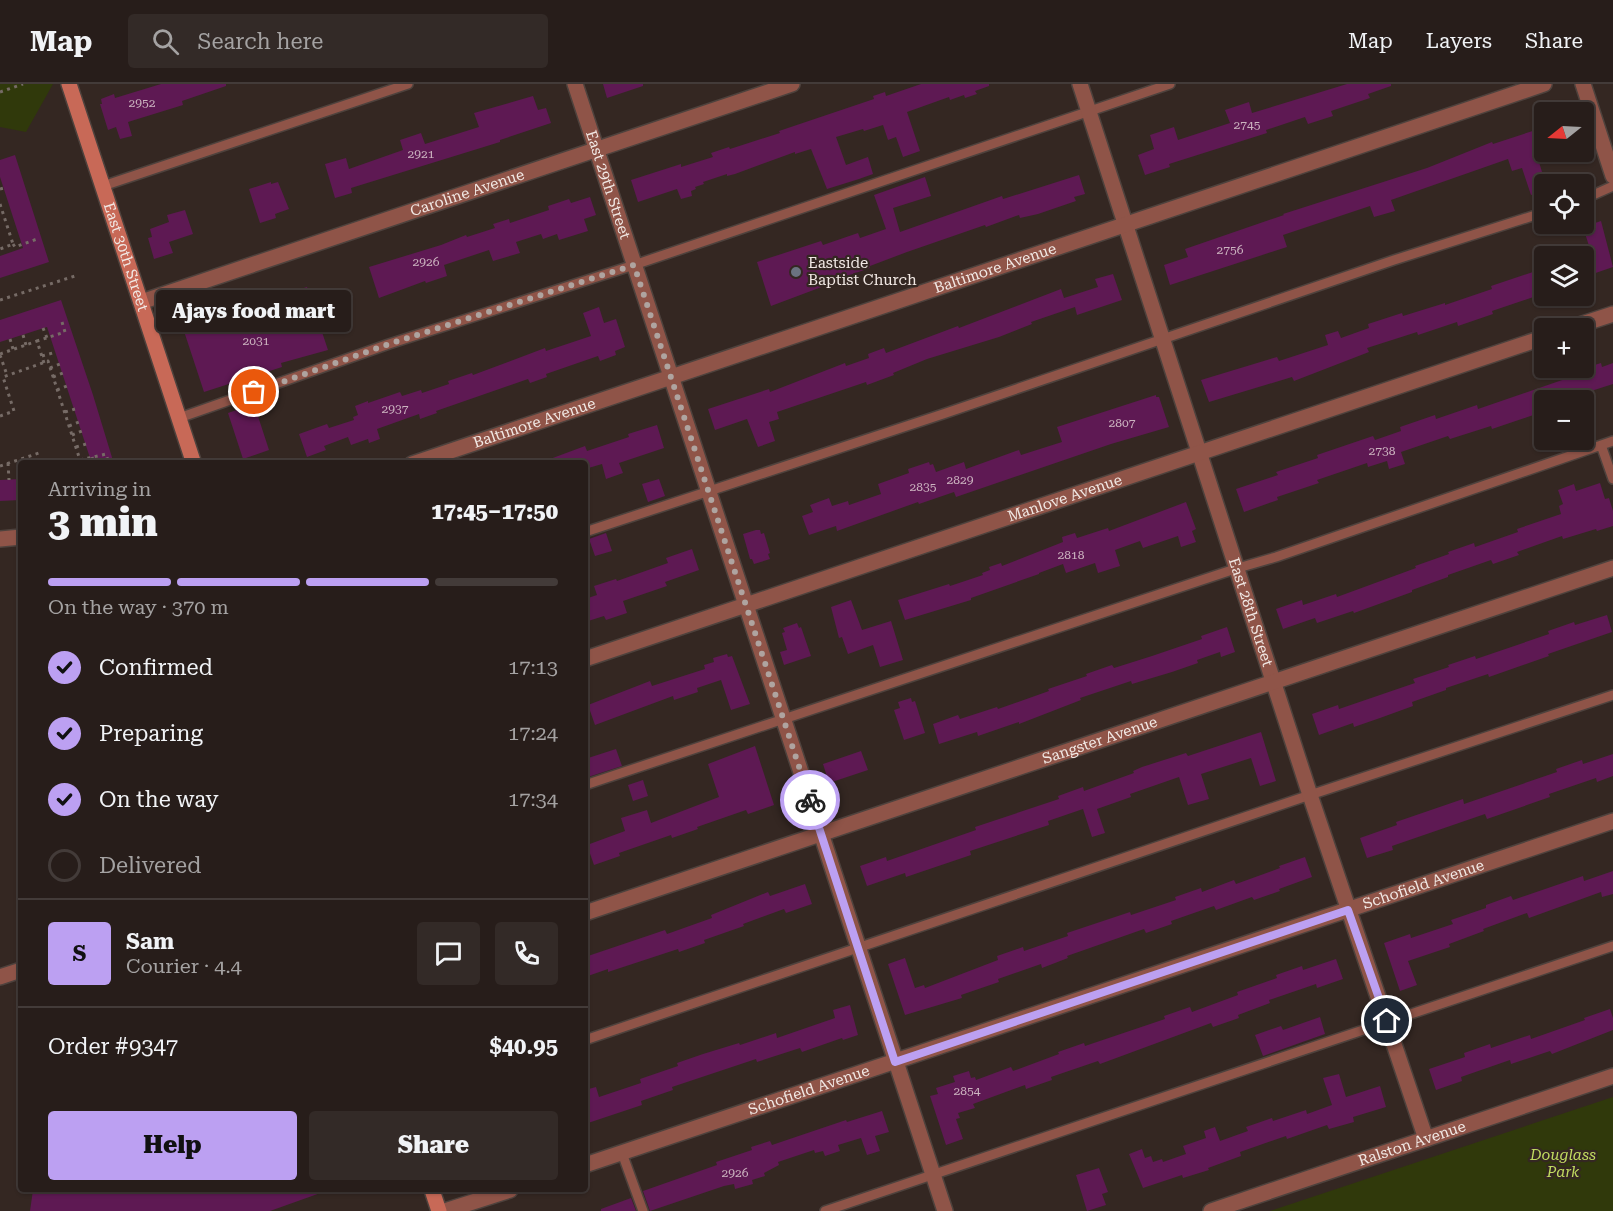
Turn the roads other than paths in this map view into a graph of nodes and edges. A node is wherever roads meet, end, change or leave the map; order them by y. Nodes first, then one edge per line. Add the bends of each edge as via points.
1 (69, 84) edge
2 (408, 84) edge
3 (575, 84) edge
4 (792, 84) edge
5 (1080, 84) edge
6 (1170, 84) edge
7 (1544, 84) edge
8 (1583, 84) edge
9 (1089, 111) junction
10 (596, 150) junction
11 (1613, 176) edge
12 (103, 186) junction
13 (1613, 186) edge
14 (1594, 195) edge
15 (1534, 215) edge
16 (1126, 225) junction
17 (634, 265) junction
18 (141, 302) junction
19 (1613, 314) edge
20 (1594, 320) edge
21 (1163, 338) junction
22 (1534, 341) edge
23 (671, 378) junction
24 (179, 418) junction
25 (1613, 441) edge
26 (1601, 445) junction
27 (1201, 453) junction
28 (193, 460) edge
29 (424, 460) edge
30 (1613, 479) edge
31 (708, 490) junction
32 (588, 531) edge
33 (18, 537) edge
34 (0, 539) edge
35 (1238, 568) junction
36 (1613, 568) edge
37 (746, 606) junction
38 (588, 658) edge
39 (1273, 682) junction
40 (1613, 695) edge
41 (783, 720) junction
42 (588, 784) edge
43 (1310, 795) junction
44 (1613, 821) edge
45 (821, 834) junction
46 (1348, 910) junction
47 (588, 912) edge
48 (1613, 946) edge
49 (858, 948) junction
50 (18, 971) edge
51 (0, 977) edge
52 (1387, 1021) junction
53 (588, 1039) edge
54 (895, 1062) junction
55 (1613, 1076) edge
56 (1426, 1138) junction
57 (622, 1152) junction
58 (588, 1164) edge
59 (933, 1175) junction
60 (433, 1192) edge
61 (504, 1192) edge
62 (439, 1211) edge
63 (445, 1211) edge
64 (643, 1211) edge
65 (825, 1211) edge
66 (945, 1211) edge
67 (1211, 1211) edge

1 - 12 main road, East 30th Street
2 - 12 lane
3 - 10 street, East 29th Street
4 - 10 street, Caroline Avenue
5 - 9 street, East 28th Street
6 - 9 lane
7 - 16 street, Baltimore Avenue
8 - 11 street
9 - 16 street, East 28th Street
9 - 17 lane
10 - 17 street, East 29th Street
10 - 18 street, Caroline Avenue
12 - 18 main road, East 30th Street
13 - 14 lane
15 - 21 lane
16 - 21 street, East 28th Street
16 - 23 street, Baltimore Avenue
17 - 23 street, East 29th Street
17 - 24 lane via 389,344
18 - 24 main road, East 30th Street
19 - 20 street
21 - 27 street, East 28th Street
21 - 31 lane
22 - 27 street, Manlove Avenue
23 - 29 street, Baltimore Avenue
23 - 31 street, East 29th Street
24 - 28 main road, East 30th Street
25 - 26 lane
26 - 30 lane
26 - 35 lane
27 - 35 street, East 28th Street
27 - 37 street, Manlove Avenue
31 - 32 lane
31 - 37 street, East 29th Street
33 - 34 street
35 - 39 street, East 28th Street
35 - 41 lane
36 - 39 street, Sangster Avenue
37 - 38 street, Manlove Avenue
37 - 41 street, East 29th Street
39 - 43 street, East 28th Street
39 - 45 street, Sangster Avenue
40 - 43 lane
41 - 42 lane
41 - 45 street, East 29th Street
43 - 46 street, East 28th Street
43 - 49 lane
44 - 46 street, Schofield Avenue
45 - 47 street, Sangster Avenue
45 - 49 street, East 29th Street
46 - 52 street, East 28th Street
46 - 54 street, Schofield Avenue
48 - 52 lane
49 - 53 lane
49 - 54 street, East 29th Street
50 - 51 street
52 - 56 street, East 28th Street
52 - 59 lane
54 - 57 street, Schofield Avenue
54 - 59 street, East 29th Street
55 - 56 street, Ralston Avenue
56 - 67 street, Ralston Avenue
57 - 58 street, Schofield Avenue
57 - 64 lane
59 - 65 lane
59 - 66 street, East 29th Street
60 - 62 main road
61 - 63 street

